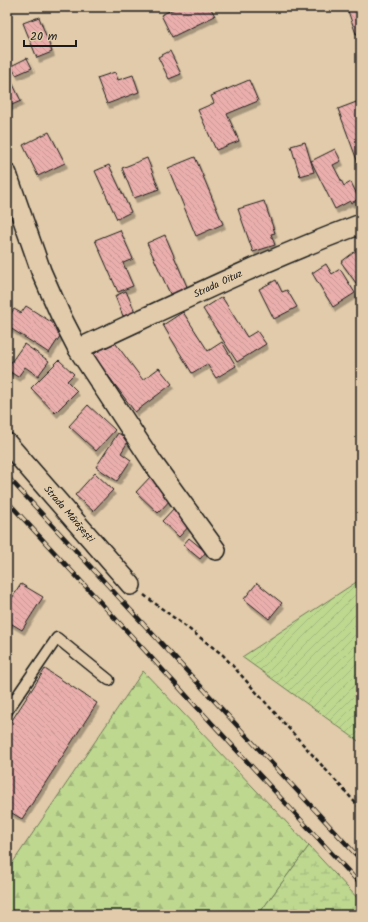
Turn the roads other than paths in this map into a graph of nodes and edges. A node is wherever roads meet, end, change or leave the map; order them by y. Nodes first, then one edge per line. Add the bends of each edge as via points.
1 (7, 174) edge
2 (361, 224) edge
3 (78, 349) junction
4 (7, 443) edge
5 (216, 550) dead end
6 (131, 585) road end
7 (109, 680) dead end
8 (7, 711) edge

1 - 3 street via 41,271
2 - 3 street, Strada Oituz via 252,269
3 - 5 street via 153,463
4 - 6 street, Strada Mărășești
7 - 8 lane via 57,638

